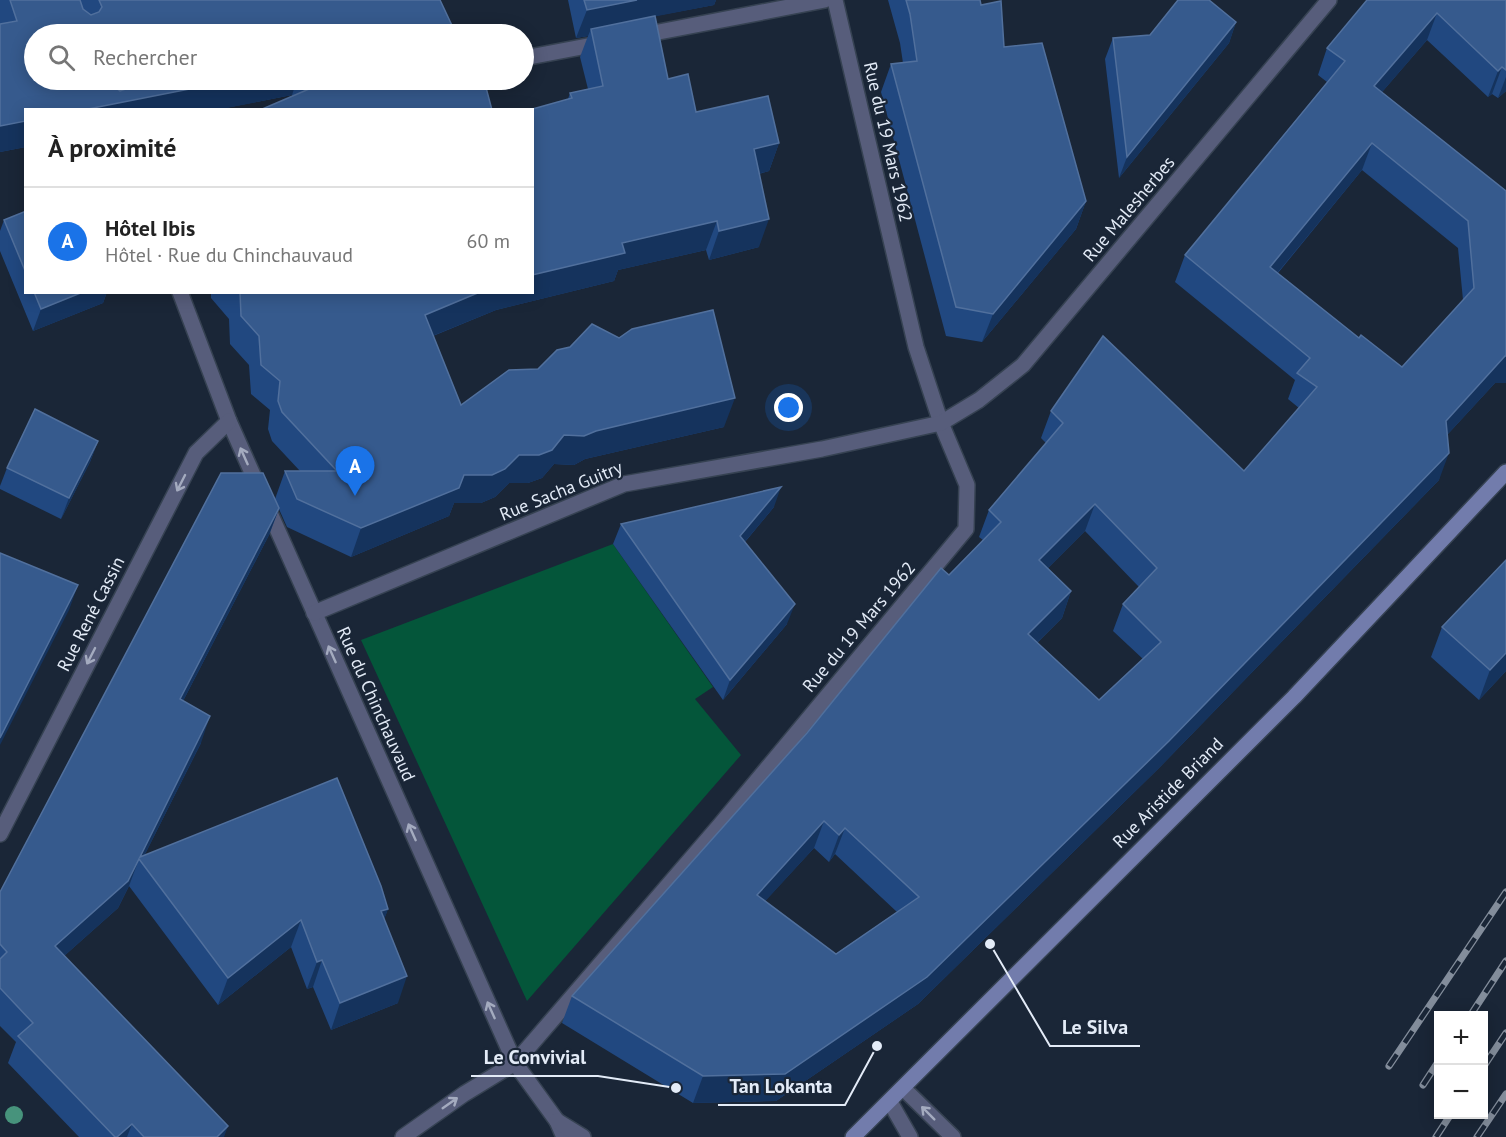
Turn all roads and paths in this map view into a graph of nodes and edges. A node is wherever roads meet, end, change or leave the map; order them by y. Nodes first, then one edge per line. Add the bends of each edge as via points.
1 (825, 0) edge
2 (835, 0) edge
3 (1329, 0) edge
4 (534, 56) edge
5 (181, 294) edge
6 (229, 421) junction
7 (941, 423) junction
8 (1506, 472) edge
9 (314, 613) junction
10 (0, 834) edge
11 (515, 1063) junction
12 (904, 1089) junction
13 (890, 1102) junction
14 (557, 1121) junction
15 (403, 1137) edge
16 (564, 1137) edge
17 (583, 1137) edge
18 (853, 1137) edge
19 (910, 1137) edge
20 (953, 1137) edge

1 - 4 street
2 - 7 street, Rue du 19 Mars 1962 via 916,347
3 - 7 street, Rue Malesherbes via 1023,366
5 - 6 street, Rue du Chinchauvaud
9 -> 6 street, Rue du Chinchauvaud
6 -> 10 street, Rue René Cassin via 196,453
7 - 9 street, Rue Sacha Guitry via 822,449 624,484
7 - 11 street, Rue du 19 Mars 1962 via 967,485 966,529 720,825
8 - 12 street, Rue Aristide Briand via 1294,697
11 -> 9 street, Rue du Chinchauvaud
11 - 14 street, Rue du Chinchauvaud
15 -> 11 street, Rue du 19 Mars 1962
12 - 13 street, Rue Aristide Briand
20 -> 12 street
13 - 18 street, Rue Aristide Briand
13 - 19 street
14 - 16 street, Rue du Chinchauvaud
14 - 17 street, Rue du Chinchauvaud

